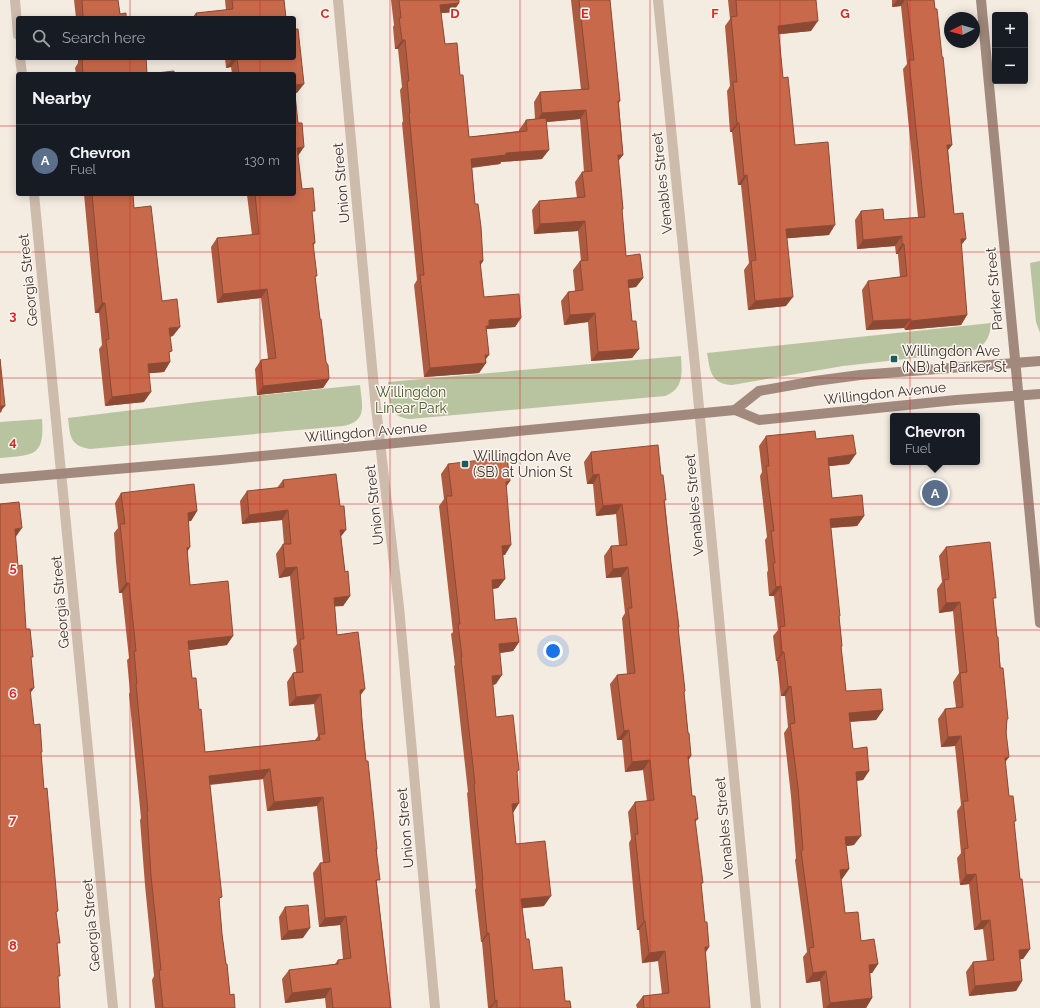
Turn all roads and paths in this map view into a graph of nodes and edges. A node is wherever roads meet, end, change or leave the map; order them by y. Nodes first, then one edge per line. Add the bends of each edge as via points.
1 (14, 0) edge
2 (338, 0) edge
3 (658, 0) edge
4 (981, 0) edge
5 (16, 18) edge
6 (20, 60) edge
7 (22, 72) edge
8 (34, 196) edge
9 (1040, 361) edge
10 (1014, 363) junction
11 (1040, 394) edge
12 (1018, 395) junction
13 (735, 410) junction
14 (699, 415) junction
15 (381, 445) junction
16 (61, 474) junction
17 (0, 479) edge
18 (1040, 623) edge
19 (113, 1008) edge
20 (435, 1008) edge
21 (756, 1008) edge

1 - 5 street
2 - 15 street, Union Street
3 - 14 street, Venables Street
4 - 10 main road, Parker Street
6 - 7 street
8 - 16 street, Georgia Street
9 - 10 main road, Willingdon Avenue
10 - 12 main road, Parker Street
10 - 13 main road, Willingdon Avenue via 860,375 808,382 759,391
11 - 12 main road, Willingdon Avenue
12 - 13 main road, Willingdon Avenue via 759,420
12 - 18 main road, Parker Street
13 - 14 main road, Willingdon Avenue
14 - 15 main road, Willingdon Avenue
14 - 21 street, Venables Street
15 - 16 main road, Willingdon Avenue
15 - 20 street, Union Street via 399,607
16 - 17 main road, Willingdon Avenue
16 - 19 street, Georgia Street

